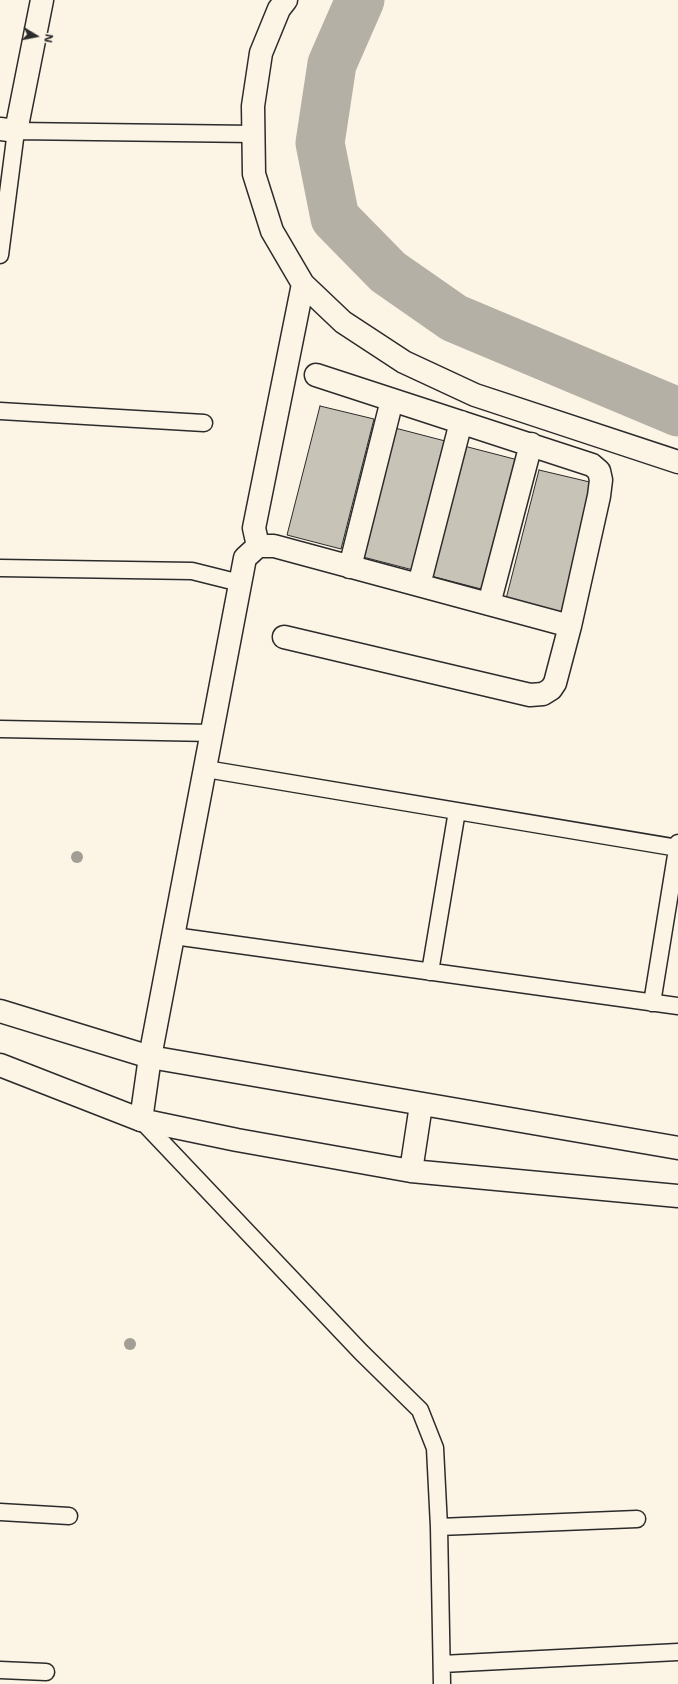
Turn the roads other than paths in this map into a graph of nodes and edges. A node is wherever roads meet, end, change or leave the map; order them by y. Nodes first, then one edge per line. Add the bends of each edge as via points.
1 (42, 0) edge
2 (286, 0) edge
3 (8, 130) edge
4 (254, 134) junction
5 (0, 255) edge
6 (303, 284) junction
7 (316, 376) dead end
8 (392, 400) junction
9 (0, 411) edge
10 (204, 422) dead end
11 (461, 422) junction
12 (531, 444) junction
13 (678, 462) edge
14 (258, 546) junction
15 (350, 567) junction
16 (0, 568) edge
17 (240, 583) junction
18 (420, 585) junction
19 (489, 604) junction
20 (570, 626) junction
21 (284, 637) dead end
22 (0, 728) edge
23 (213, 733) junction
24 (206, 769) junction
25 (457, 811) junction
26 (678, 846) edge
27 (174, 936) junction
28 (430, 972) junction
29 (652, 1003) junction
30 (678, 1006) edge
31 (0, 1010) edge
32 (150, 1057) junction
33 (0, 1065) edge
34 (421, 1105) junction
35 (141, 1120) junction
36 (678, 1138) edge
37 (624, 1139) junction
38 (678, 1148) edge
39 (411, 1171) junction
40 (678, 1196) edge
41 (0, 1512) edge
42 (69, 1516) dead end
43 (637, 1519) dead end
44 (439, 1527) junction
45 (678, 1652) edge
46 (442, 1664) junction
47 (0, 1670) edge
48 (46, 1672) dead end
49 (442, 1684) edge

1 - 3 street
2 - 4 street via 279,9 261,53 253,106
3 - 4 lane
3 - 5 lane
4 - 6 street via 254,174 272,231
6 - 13 street via 343,322 404,362 475,395
6 - 14 street via 254,528
7 - 8 street
8 - 11 street
8 - 15 street
9 - 10 lane
11 - 12 street
11 - 18 street
12 - 19 street
12 - 20 street via 592,464 599,471 601,480
14 - 15 street via 274,546
14 - 17 street via 245,558
15 - 18 street
16 - 17 lane via 192,571
17 - 23 street
18 - 19 street
19 - 20 street
20 - 21 street via 555,684 543,694 530,695
22 - 23 lane
23 - 24 street
24 - 25 lane
24 - 27 street
25 - 26 lane
25 - 28 lane
26 - 29 lane
27 - 28 lane
27 - 32 street
28 - 29 lane
29 - 30 lane
31 - 32 street
32 - 34 street
32 - 35 street
33 - 35 street
34 - 37 street
34 - 39 street
35 - 39 street via 236,1140
35 - 44 lane via 361,1352 420,1410 435,1448
36 - 37 street
37 - 38 street
39 - 40 street
41 - 42 lane
43 - 44 lane
44 - 46 lane
45 - 46 lane
46 - 49 lane
47 - 48 lane

